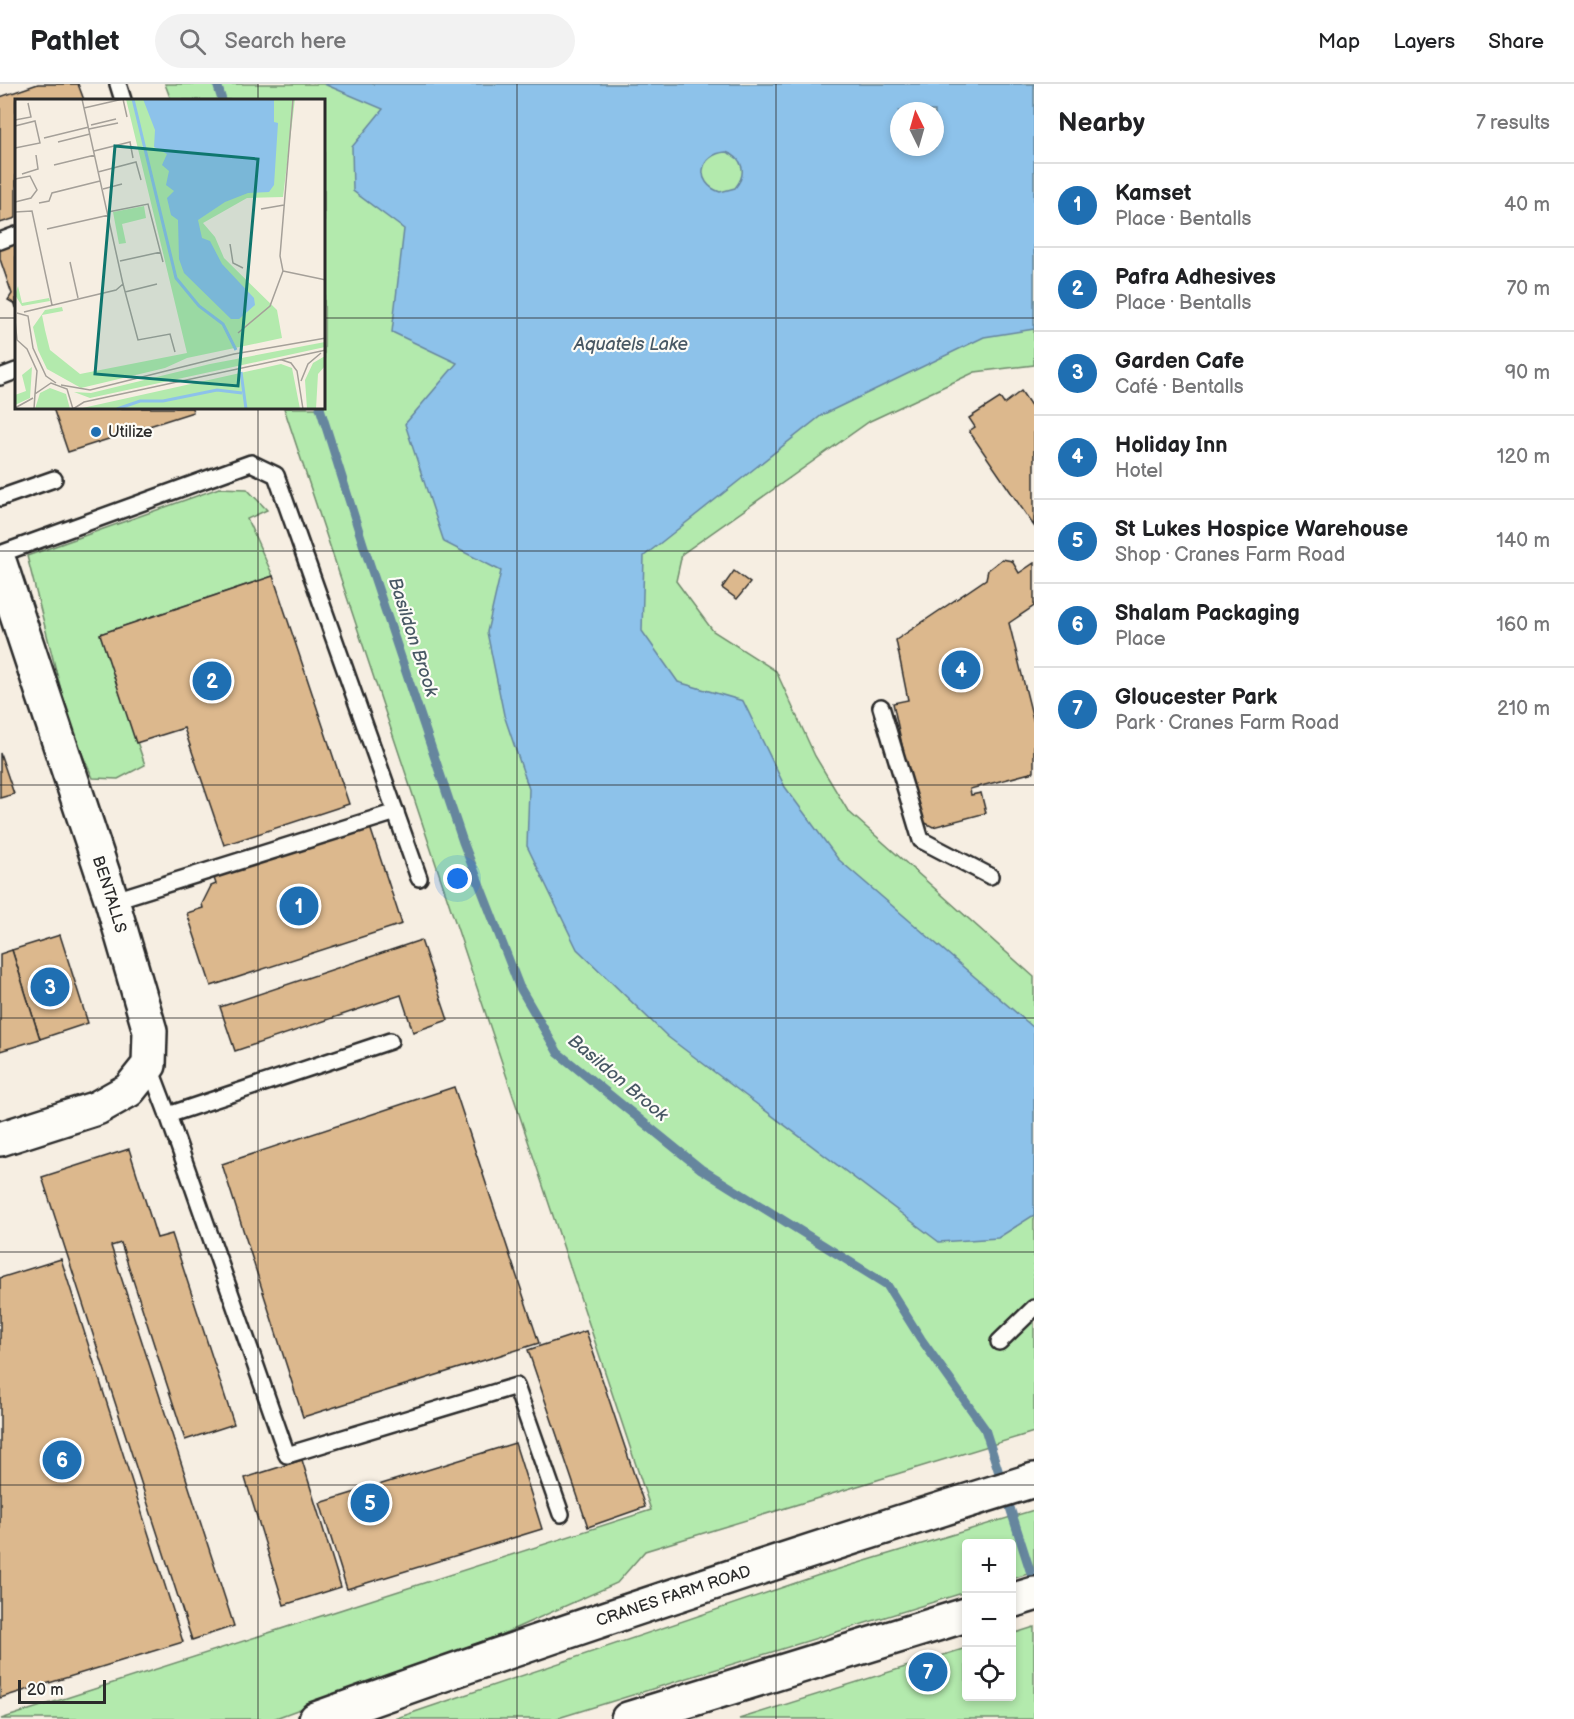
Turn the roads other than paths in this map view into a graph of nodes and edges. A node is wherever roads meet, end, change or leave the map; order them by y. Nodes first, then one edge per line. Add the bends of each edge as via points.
1 (118, 84) edge
2 (123, 99) edge
3 (15, 235) edge
4 (0, 241) edge
5 (15, 371) edge
6 (0, 377) edge
7 (54, 479) dead end
8 (0, 498) edge
9 (1, 569) edge
10 (881, 707) dead end
11 (396, 812) junction
12 (990, 876) dead end
13 (419, 878) dead end
14 (112, 901) junction
15 (390, 1041) dead end
16 (149, 1065) junction
17 (168, 1115) junction
18 (0, 1139) edge
19 (1034, 1308) edge
20 (999, 1342) dead end
21 (1034, 1480) edge
22 (561, 1514) dead end
23 (962, 1616) edge
24 (316, 1719) edge
25 (628, 1719) edge

1 - 2 lane
3 - 4 lane
5 - 6 lane
7 - 8 lane
9 - 11 lane via 250,463 276,475
9 - 14 main road, BENTALLS
10 - 12 lane via 921,840
11 - 13 lane
11 - 14 lane
14 - 16 main road, BENTALLS via 150,1031
15 - 17 lane
16 - 17 lane
16 - 18 main road via 129,1090 97,1108
17 - 22 lane via 287,1455 516,1386
19 - 20 lane
21 - 24 main road, CRANES FARM ROAD via 595,1621
23 - 25 main road

